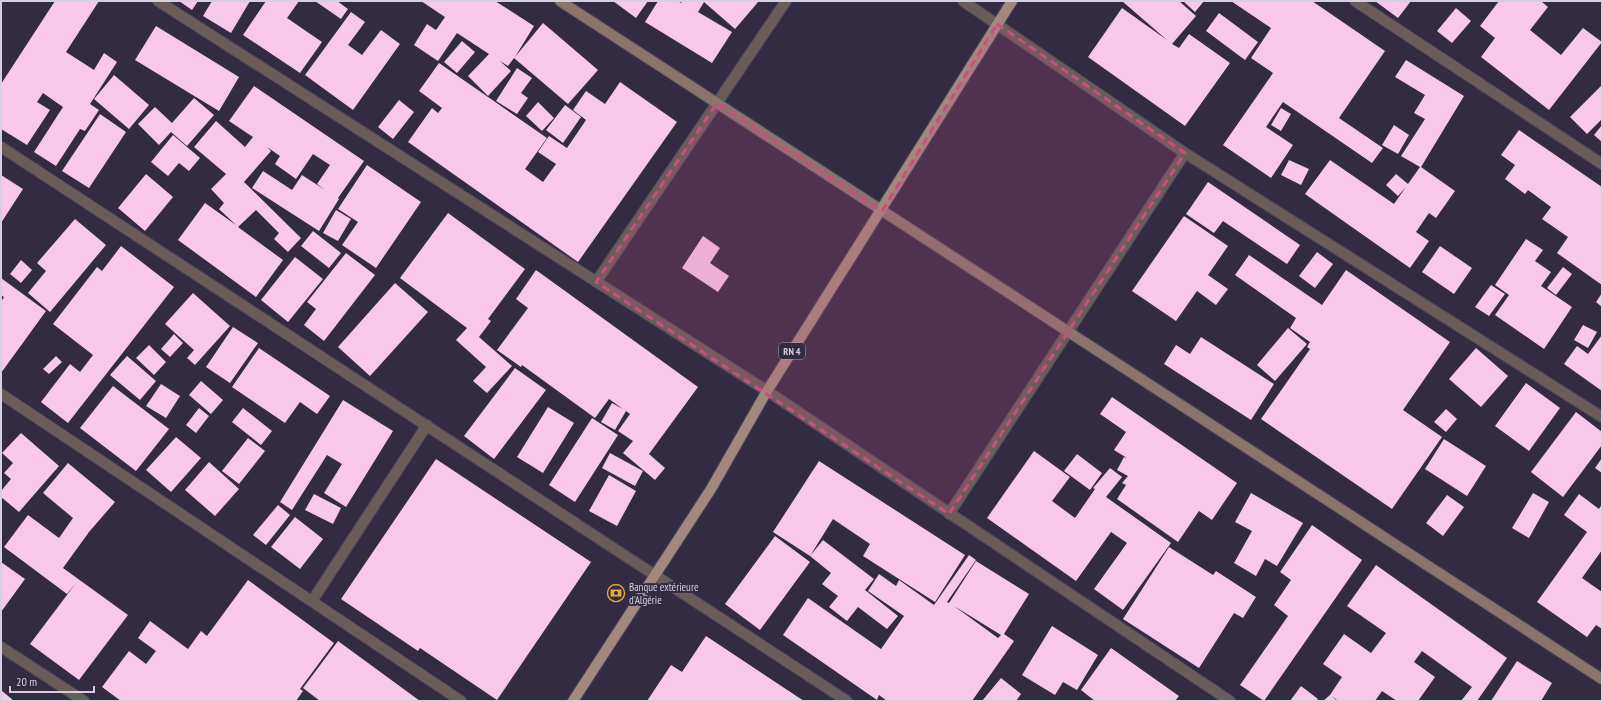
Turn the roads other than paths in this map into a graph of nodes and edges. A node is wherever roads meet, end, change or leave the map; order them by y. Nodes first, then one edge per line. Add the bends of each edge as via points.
1 (158, 1) edge
2 (560, 1) edge
3 (786, 1) edge
4 (963, 1) edge
5 (1012, 1) edge
6 (1355, 1) edge
7 (997, 24) junction
8 (717, 103) junction
9 (1, 147) edge
10 (1185, 153) junction
11 (1602, 164) edge
12 (882, 211) junction
13 (596, 282) junction
14 (1068, 332) junction
15 (767, 391) junction
16 (1, 394) edge
17 (1602, 417) edge
18 (427, 425) junction
19 (949, 514) junction
20 (655, 574) junction
21 (312, 602) junction
22 (1, 647) edge
23 (1602, 679) edge
24 (84, 701) edge
25 (461, 701) edge
26 (573, 701) edge
27 (847, 701) edge
28 (1230, 701) edge

1 - 13 street
2 - 8 street
3 - 8 street
4 - 7 street
5 - 7 main road, RN 4
6 - 11 street
7 - 10 street
7 - 12 main road, RN 4
8 - 12 street
8 - 13 street
9 - 18 street
10 - 14 street
10 - 17 street
12 - 14 street
12 - 15 main road, RN 4
13 - 15 street
14 - 19 street
14 - 23 street
15 - 19 street
15 - 20 main road, RN 4 via 711,489
16 - 21 street
18 - 20 street
18 - 21 street
19 - 28 street
20 - 26 main road, RN 4
20 - 27 street
21 - 25 street
22 - 24 street

